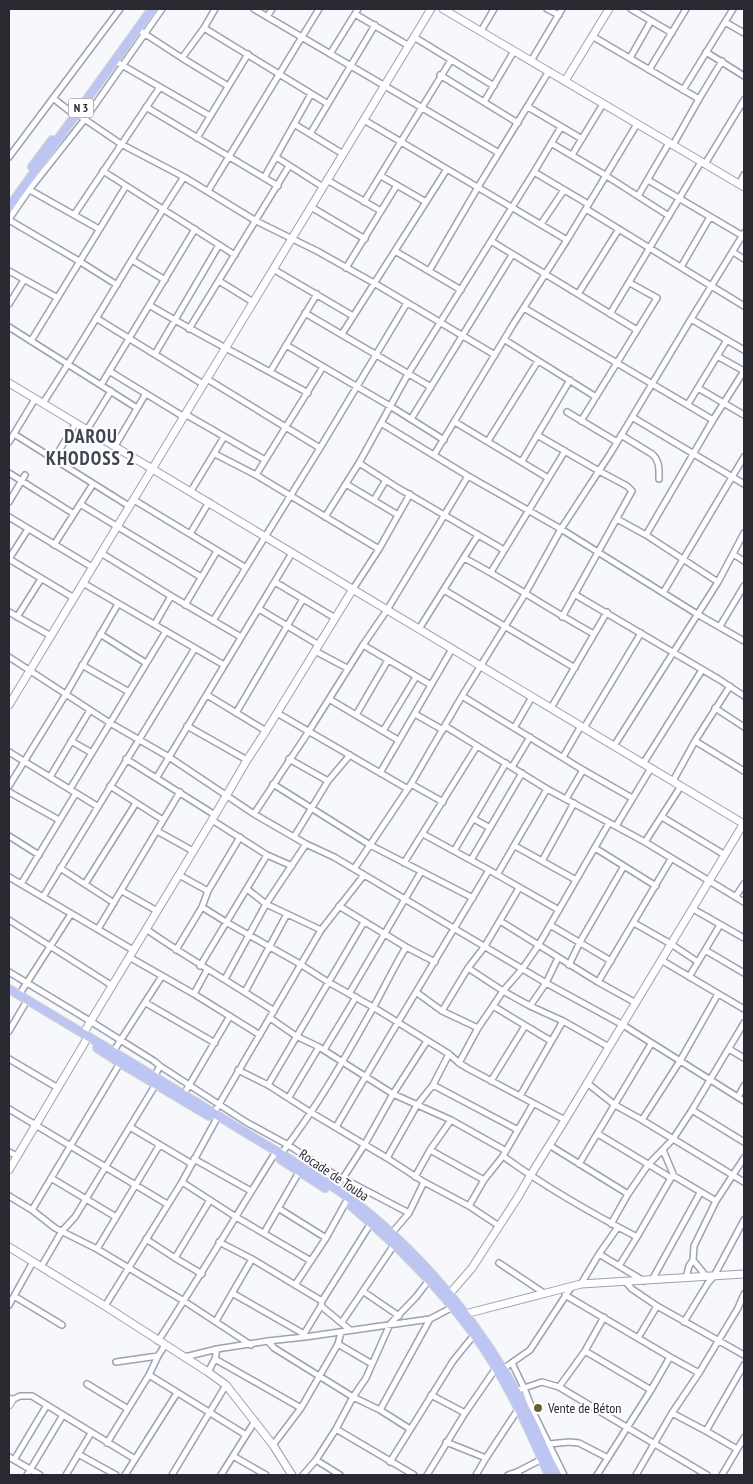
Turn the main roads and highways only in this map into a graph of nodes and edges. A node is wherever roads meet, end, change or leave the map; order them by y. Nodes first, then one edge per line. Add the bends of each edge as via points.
1 (147, 9) edge
2 (152, 9) edge
3 (74, 113) junction
4 (9, 198) edge
5 (9, 207) edge
6 (9, 989) edge
7 (9, 995) edge
8 (86, 1037) junction
9 (155, 1080) junction
10 (215, 1116) junction
11 (277, 1155) junction
12 (447, 1296) junction
13 (462, 1315) junction
14 (500, 1369) junction
15 (549, 1475) edge
16 (555, 1475) edge

1 - 3 main road, N 3
2 - 3 main road, N 3 via 141,32
3 - 4 main road, N 3
3 - 5 main road, N 3 via 26,189
6 - 8 main road, Rocade de Touba
7 - 8 main road, Rocade de Touba
8 - 9 main road, Rocade de Touba
8 - 9 main road, Rocade de Touba via 120,1064
9 - 10 main road, Rocade de Touba
9 - 10 main road, Rocade de Touba via 184,1094
10 - 11 main road, Rocade de Touba
11 - 12 main road, Rocade de Touba via 346,1202
11 - 12 main road, Rocade de Touba via 336,1189 376,1220 432,1275
12 - 13 main road, Rocade de Touba
12 - 13 main road, Rocade de Touba
13 - 14 main road, Rocade de Touba
13 - 14 main road, Rocade de Touba
14 - 15 main road, Rocade de Touba
14 - 16 main road, Rocade de Touba via 541,1441

